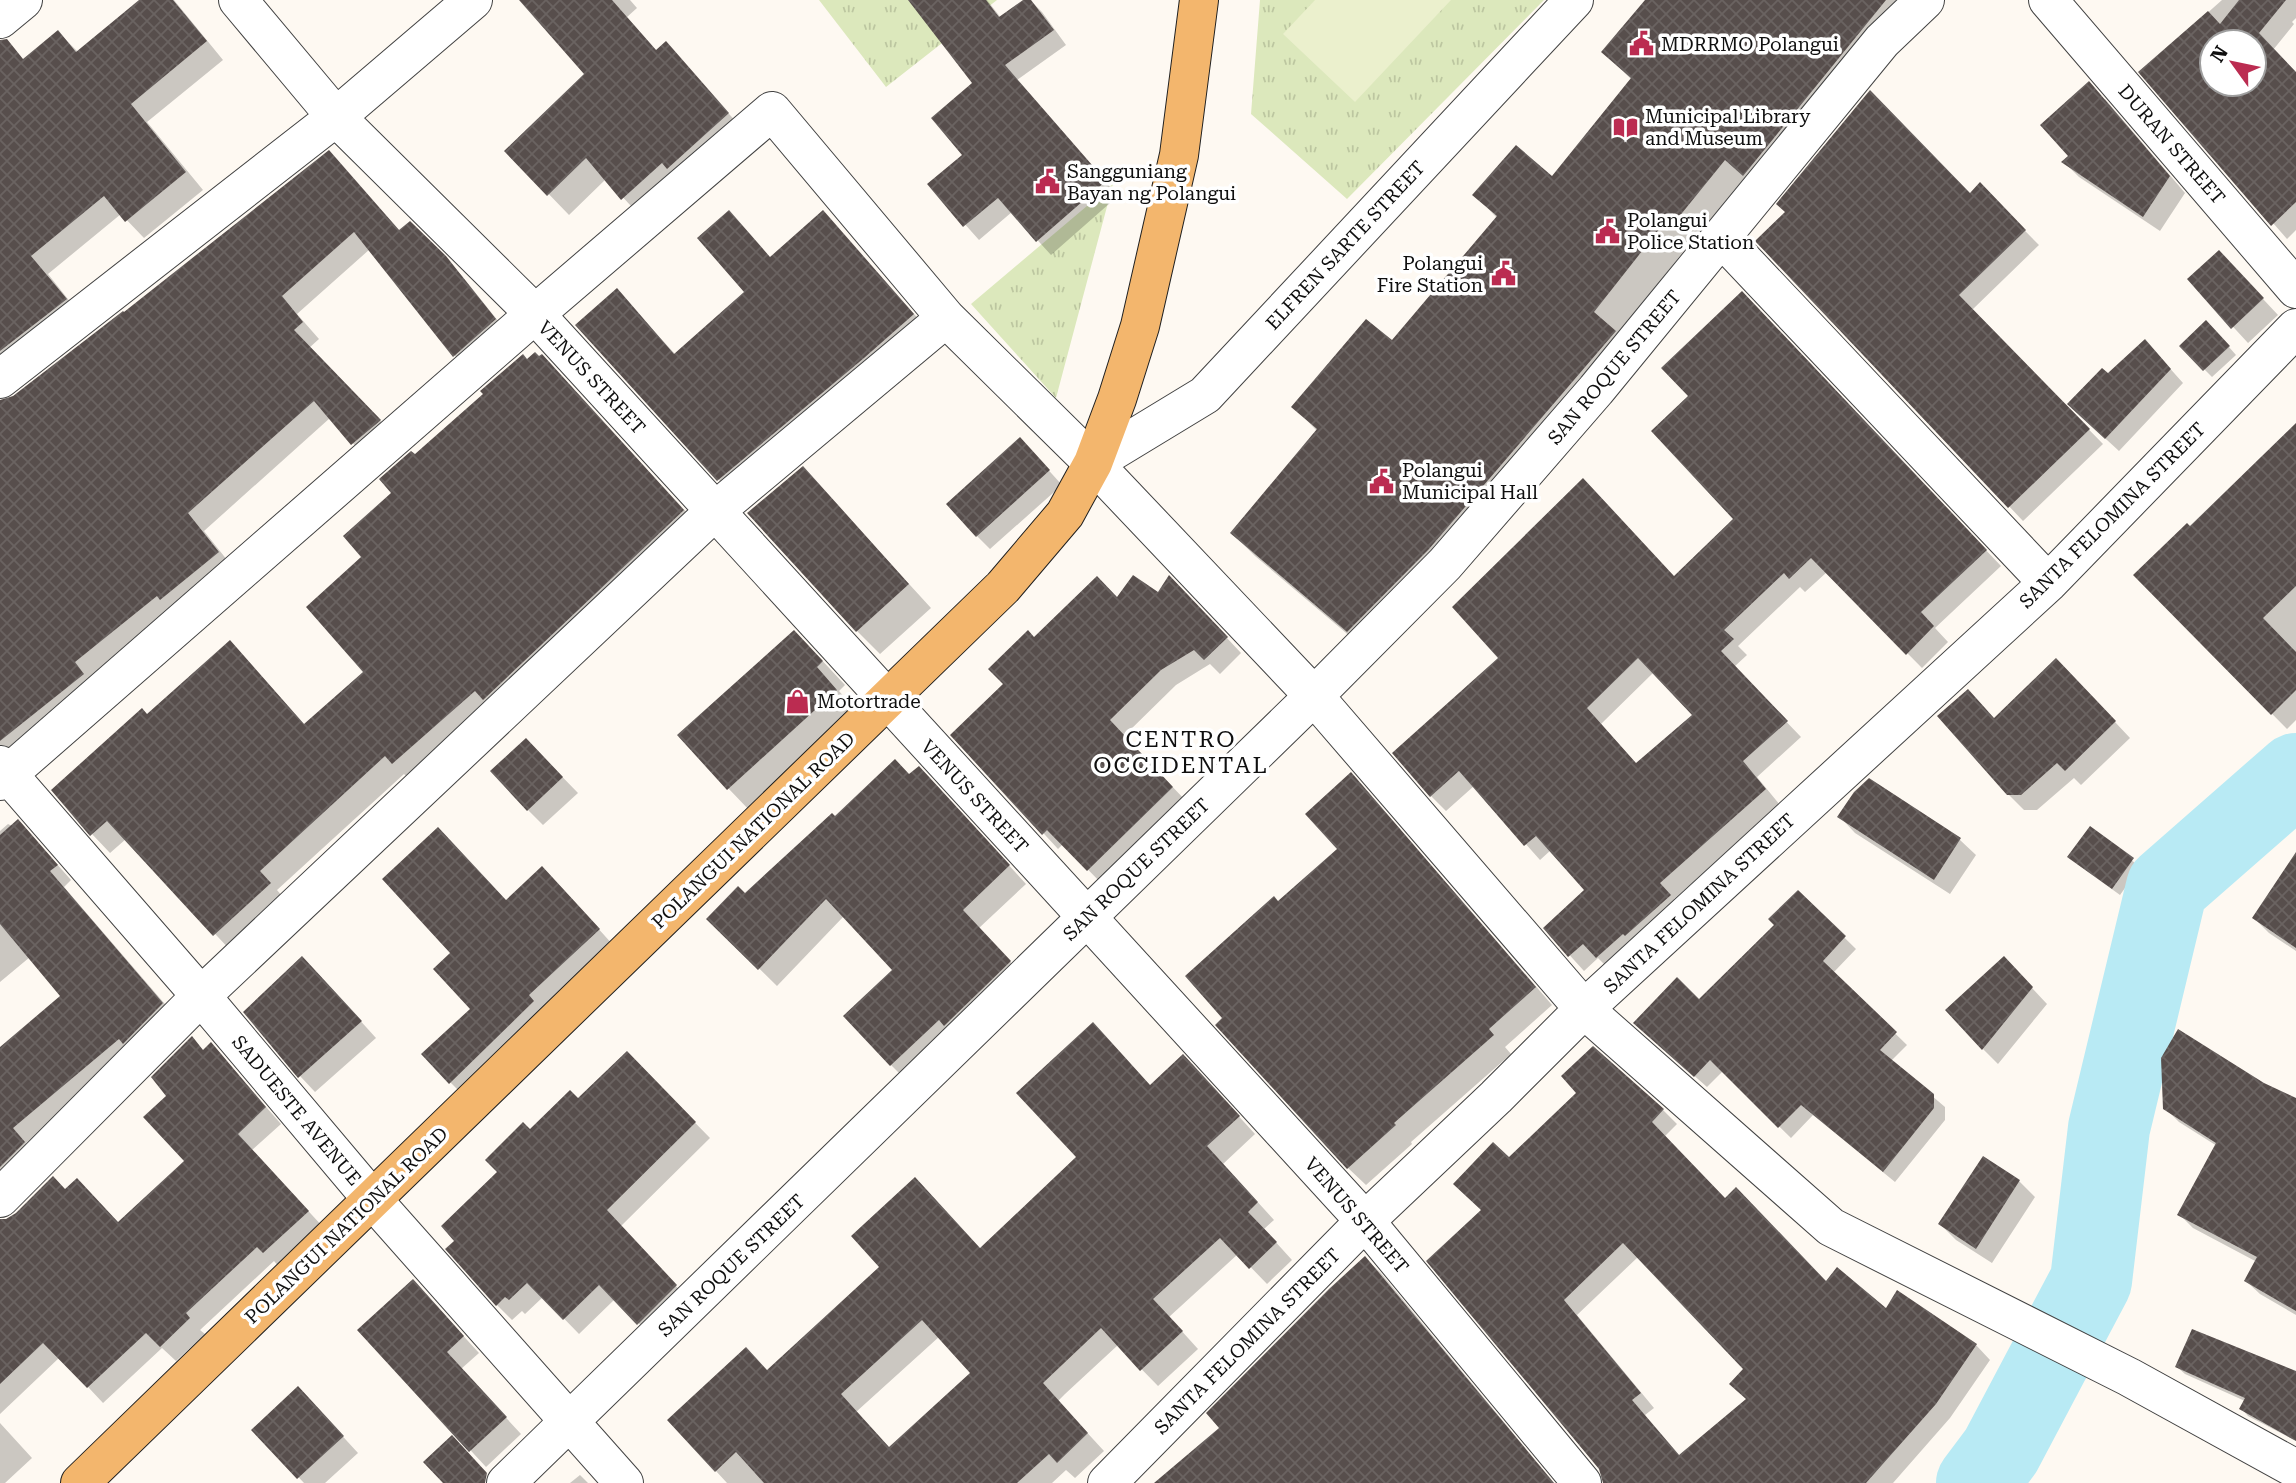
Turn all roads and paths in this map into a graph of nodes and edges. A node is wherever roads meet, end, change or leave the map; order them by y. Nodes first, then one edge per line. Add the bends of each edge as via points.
1 (23, 0) edge
2 (238, 0) edge
3 (473, 0) edge
4 (1199, 0) edge
5 (1574, 0) edge
6 (1924, 0) edge
7 (2048, 0) edge
8 (0, 19) edge
9 (336, 117) junction
10 (1722, 238) junction
11 (2296, 289) edge
12 (535, 314) junction
13 (946, 318) junction
14 (2296, 328) edge
15 (0, 379) edge
16 (1093, 463) junction
17 (715, 511) junction
18 (2048, 583) junction
19 (1314, 696) junction
20 (888, 700) junction
21 (3, 773) edge
22 (1087, 917) junction
23 (201, 996) junction
24 (1584, 1009) junction
25 (0, 1198) edge
26 (372, 1199) junction
27 (1365, 1221) junction
28 (570, 1421) junction
29 (2296, 1469) edge
30 (80, 1483) edge
31 (506, 1483) edge
32 (624, 1483) edge
33 (1107, 1483) edge
34 (1582, 1483) edge

1 - 8 street
2 - 9 street, VENUS STREET
3 - 9 street
4 - 16 main road, POLANGUI NATIONAL ROAD via 1176,168 1140,326
5 - 16 street, ELFREN SARTE STREET via 1205,395
6 - 10 street, SAN ROQUE STREET via 1882,41
7 - 11 street, DURAN STREET
9 - 12 street, VENUS STREET
9 - 15 street
10 - 18 street
10 - 19 street, SAN ROQUE STREET via 1445,564
12 - 13 street via 772,111
12 - 17 street, VENUS STREET
12 - 21 street
13 - 16 street
13 - 17 street
14 - 18 street, SANTA FELOMINA STREET
16 - 19 street
16 - 20 main road, POLANGUI NATIONAL ROAD via 1065,514 1003,587
17 - 20 street, VENUS STREET
17 - 23 street
18 - 24 street, SANTA FELOMINA STREET
19 - 22 street, SAN ROQUE STREET
19 - 24 street
20 - 22 street, VENUS STREET
20 - 26 main road, POLANGUI NATIONAL ROAD
21 - 23 street, SADUESTE AVENUE
22 - 27 street, VENUS STREET
22 - 28 street, SAN ROQUE STREET
23 - 25 street
23 - 26 street, SADUESTE AVENUE
24 - 27 street, SANTA FELOMINA STREET
24 - 29 street via 1831,1227 2129,1377
26 - 28 street, SADUESTE AVENUE
26 - 30 main road, POLANGUI NATIONAL ROAD
27 - 33 street, SANTA FELOMINA STREET
27 - 34 street, VENUS STREET
28 - 31 street, SAN ROQUE STREET
28 - 32 street, SADUESTE AVENUE

